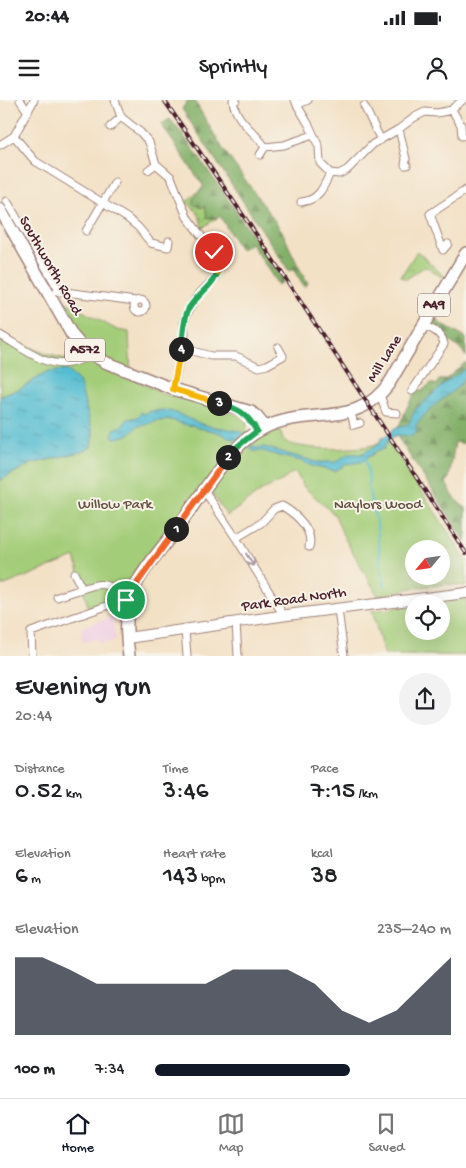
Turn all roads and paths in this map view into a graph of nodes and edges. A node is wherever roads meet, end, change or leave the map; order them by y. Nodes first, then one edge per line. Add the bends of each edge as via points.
1 (20, 100) edge
2 (34, 100) edge
3 (115, 100) edge
4 (233, 100) edge
5 (308, 100) edge
6 (463, 100) edge
7 (296, 103) edge
8 (365, 105) dead end
9 (452, 110) junction
10 (28, 112) junction
11 (121, 117) junction
12 (109, 128) dead end
13 (399, 129) junction
14 (313, 135) junction
15 (14, 136) junction
16 (462, 136) dead end
17 (381, 140) junction
18 (0, 145) edge
19 (265, 147) junction
20 (260, 155) dead end
21 (156, 164) junction
22 (405, 165) dead end
23 (148, 170) dead end
24 (330, 173) junction
25 (115, 182) dead end
26 (466, 190) edge
27 (300, 201) dead end
28 (103, 203) junction
29 (8, 204) edge
30 (86, 231) dead end
31 (169, 241) dead end
32 (444, 249) dead end
33 (464, 259) edge
34 (46, 290) junction
35 (60, 292) junction
36 (136, 301) dead end
37 (423, 326) junction
38 (0, 335) edge
39 (278, 347) dead end
40 (181, 348) junction
41 (92, 355) junction
42 (417, 388) dead end
43 (173, 389) junction
44 (380, 395) junction
45 (351, 412) junction
46 (397, 414) dead end
47 (355, 425) dead end
48 (261, 429) junction
49 (204, 490) junction
50 (310, 537) junction
51 (236, 538) junction
52 (317, 543) dead end
53 (308, 547) dead end
54 (74, 573) dead end
55 (116, 584) dead end
56 (82, 589) junction
57 (120, 592) junction
58 (466, 592) edge
59 (57, 597) dead end
60 (127, 600) junction
61 (338, 609) junction
62 (284, 616) junction
63 (236, 623) junction
64 (185, 630) junction
65 (127, 638) junction
66 (32, 656) edge
67 (129, 656) edge
68 (186, 656) edge
69 (238, 656) edge
70 (344, 656) edge

1 - 10 street
2 - 10 street
3 - 11 street
4 - 19 street via 238,116
5 - 7 street
6 - 9 street
7 - 14 street
8 - 17 street
9 - 13 street via 425,112
9 - 16 street via 461,125
10 - 15 street
11 - 12 street
11 - 21 street via 145,137
13 - 17 street
13 - 22 street
14 - 19 street via 284,145
14 - 24 street via 319,147 320,163
15 - 18 street
15 - 28 street via 35,161
17 - 24 street via 347,170 339,174
19 - 20 street
21 - 23 street
21 - 40 street via 174,175 188,217 216,257 221,274 199,289 187,314
24 - 27 street via 321,192 314,198
25 - 28 street
26 - 32 street via 428,215
28 - 30 street
28 - 31 street via 138,227 151,243 168,247
29 - 34 main road, Southworth Road / A572
29 - 35 street
33 - 37 main road, Mill Lane / A49
34 - 35 street
34 - 41 main road, Southworth Road / A572 via 72,335
35 - 36 street
37 - 42 street via 439,334 444,344
37 - 44 main road, Mill Lane / A49
38 - 41 street via 54,363 68,364
39 - 40 street via 284,359 259,367 236,356 211,356
40 - 43 street
41 - 43 main road, Southworth Road / A572
43 - 48 main road, Southworth Road / A572 via 248,411 254,414
44 - 45 main road, Mill Lane / A49
44 - 46 street via 384,412
45 - 47 street
45 - 48 main road, Mill Lane / A49 via 298,418
48 - 49 main road, A49 via 238,446
49 - 51 street
49 - 60 main road, A49
50 - 51 street via 300,520 282,506
50 - 52 street
50 - 53 street
51 -> 62 street
54 - 56 street
55 - 57 street
56 - 57 street via 98,584
56 - 59 street
57 - 60 street
58 - 61 street, Park Road North
60 - 65 main road, A49
60 - 66 street via 31,632
61 - 62 street, Park Road North
61 - 70 street
62 - 63 street, Park Road North
63 - 64 street, Park Road North
63 - 69 street
64 - 65 street, Park Road North
64 - 68 street
65 - 67 main road, A49

